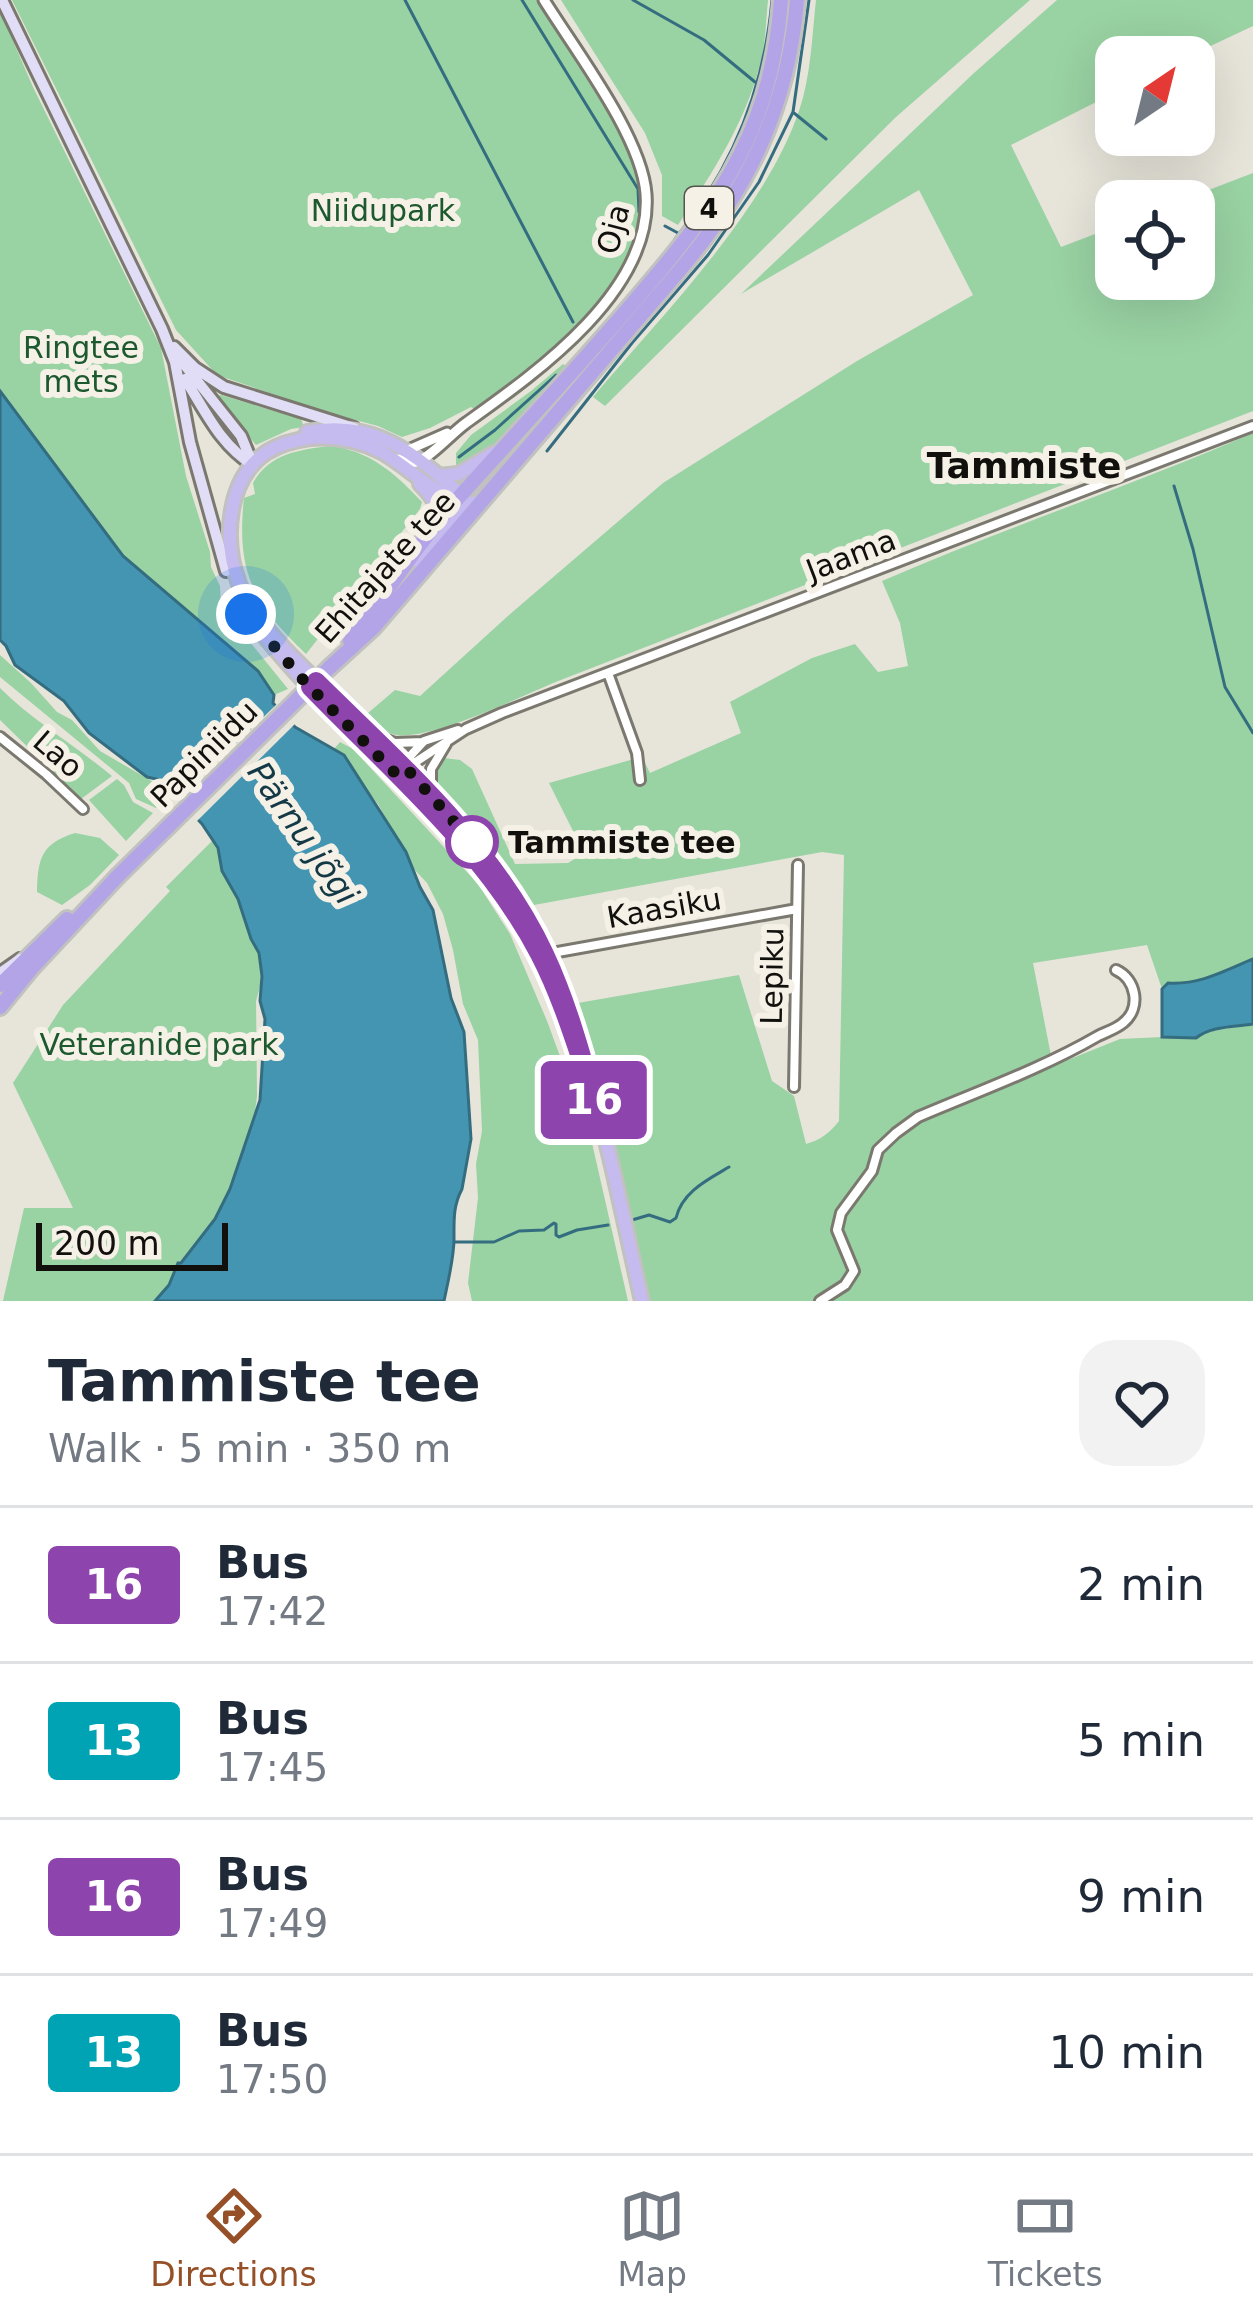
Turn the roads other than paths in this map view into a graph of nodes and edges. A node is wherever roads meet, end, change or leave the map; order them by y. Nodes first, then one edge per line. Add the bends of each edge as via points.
1 (2, 0) edge
2 (544, 0) edge
3 (782, 0) edge
4 (796, 0) edge
5 (162, 329) junction
6 (174, 347) junction
7 (175, 362) junction
8 (566, 380) junction
9 (209, 398) junction
10 (256, 399) junction
11 (207, 413) junction
12 (463, 425) junction
13 (1253, 426) edge
14 (359, 429) junction
15 (406, 451) junction
16 (387, 455) junction
17 (420, 461) junction
18 (250, 462) junction
19 (439, 476) junction
20 (459, 500) junction
21 (482, 501) junction
22 (433, 527) junction
23 (226, 571) junction
24 (409, 585) junction
25 (329, 668) junction
26 (608, 674) junction
27 (466, 729) junction
28 (371, 734) junction
29 (0, 737) edge
30 (451, 738) junction
31 (424, 741) junction
32 (401, 769) junction
33 (640, 780) dead end
34 (437, 803) junction
35 (83, 809) dead end
36 (798, 865) dead end
37 (117, 877) junction
38 (796, 909) junction
39 (543, 955) junction
40 (1116, 970) dead end
41 (1, 975) edge
42 (0, 1007) edge
43 (794, 1088) dead end
44 (642, 1301) edge
45 (820, 1301) edge

1 - 5 main road
2 - 12 street, Oja via 632,144 645,224 630,267 579,332
3 - 8 highway, Ehitajate tee / 4 via 765,93 728,180
4 - 21 highway, Ehitajate tee / 4 via 774,114 723,215
5 - 6 main road
5 - 7 main road
6 - 9 main road
6 - 10 main road via 208,378
7 - 11 main road
7 - 23 main road
8 - 19 main road via 488,458
8 - 20 highway, Ehitajate tee / 4
9 - 10 main road via 225,391
9 - 11 main road
9 - 18 main road via 241,436
10 - 14 main road
11 - 18 main road via 228,447
12 - 15 street, Oja
12 - 17 street, Oja
13 - 26 street, Jaama
14 - 15 main road
14 - 18 main road via 295,434
15 - 17 main road
16 - 17 street
16 - 18 main road via 318,438
16 - 20 main road
16 - 22 main road via 436,504
17 - 19 main road
18 - 23 main road via 226,512
18 - 28 main road via 230,520 239,585 256,615
19 - 20 main road
20 - 21 main road
20 - 22 highway, Ehitajate tee / 4
20 - 24 main road
21 - 24 highway, Ehitajate tee / 4
22 - 25 highway, Ehitajate tee / 4
23 - 32 main road via 265,637
24 - 25 highway, Ehitajate tee / 4
25 - 37 highway, Papiniidu / 4, bridge
26 - 27 street, Jaama
26 - 33 street
27 - 30 street, Jaama
27 - 31 street, Jaama
28 - 31 street, Jaama
28 - 32 main road
29 - 35 street, Lao
30 - 32 street, Jaama
30 - 34 street via 431,770
31 - 32 street
32 - 34 main road
32 - 39 main road
34 - 39 main road via 509,891
36 - 38 street, Lepiku
37 - 41 highway, Papiniidu / 4
37 - 42 highway, Papiniidu / 4
38 - 39 street, Kaasiku
38 - 43 street, Lepiku
39 - 44 main road via 595,1102
40 - 45 street via 1134,986 1131,1015 1121,1024 919,1118 878,1150 837,1231 854,1271

